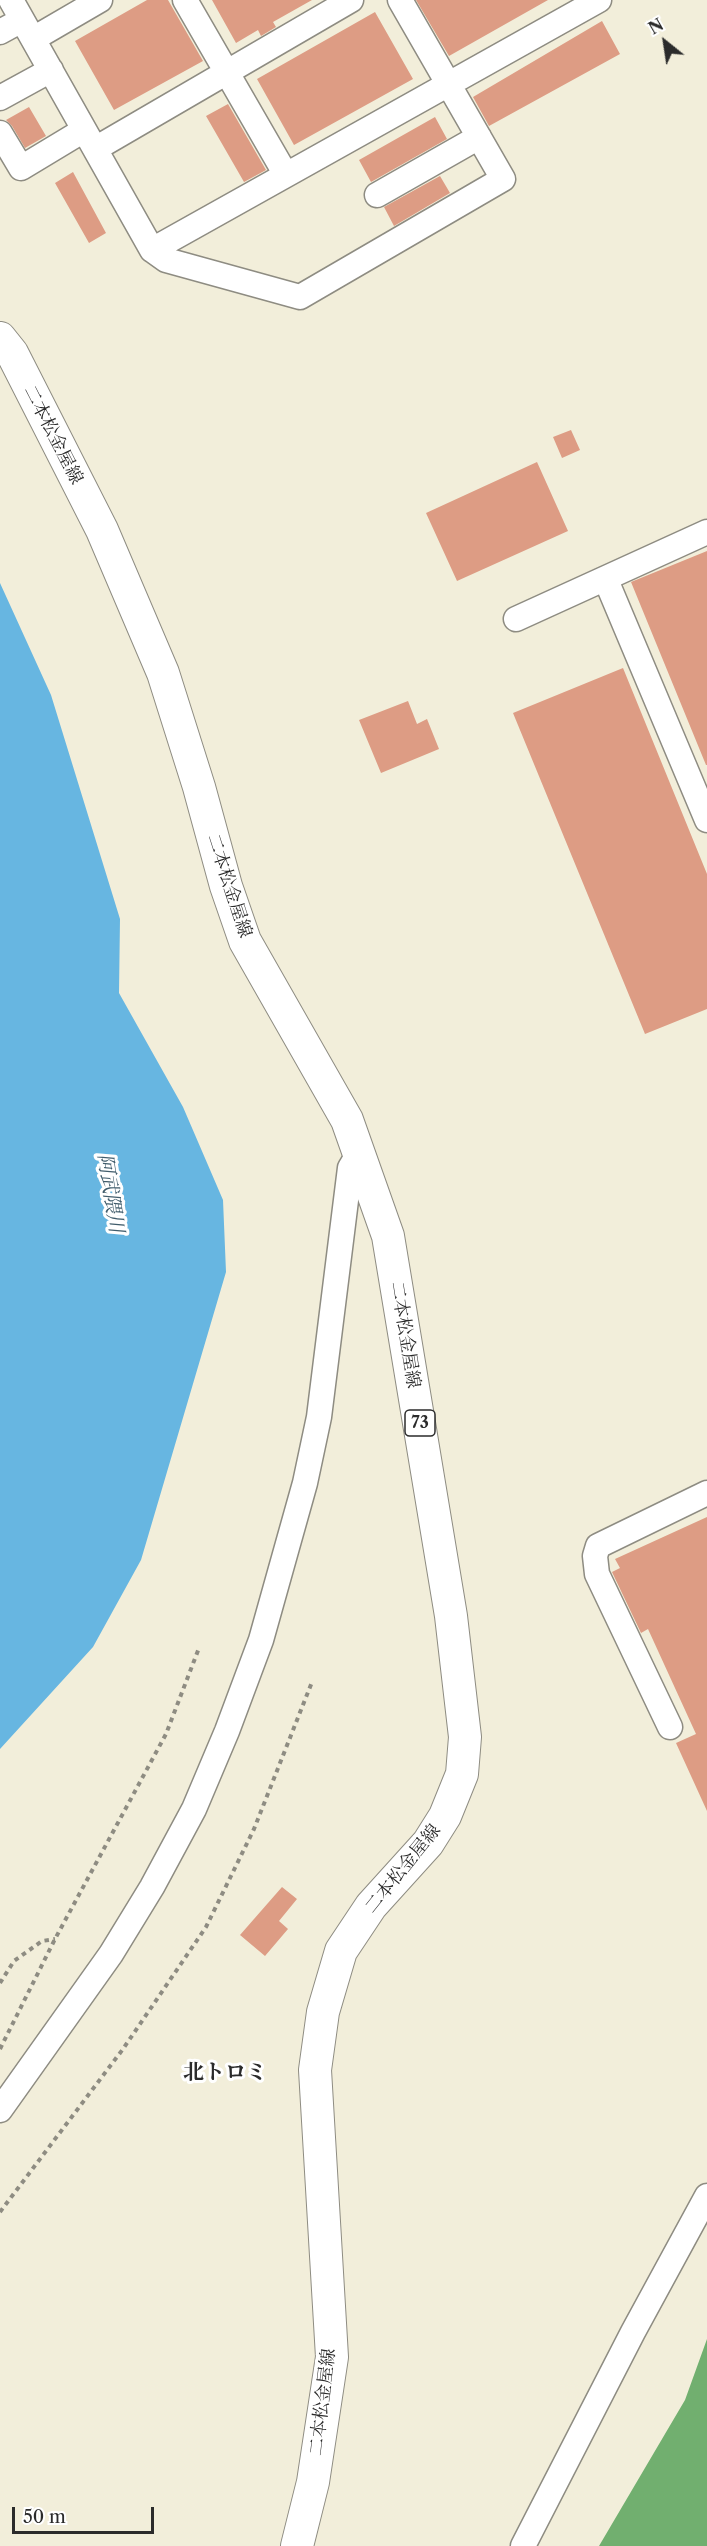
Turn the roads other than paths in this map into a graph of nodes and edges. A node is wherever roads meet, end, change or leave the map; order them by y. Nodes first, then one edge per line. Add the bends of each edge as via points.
1 (100, 0) edge
2 (184, 0) edge
3 (351, 0) edge
4 (400, 0) edge
5 (599, 0) edge
6 (22, 20) edge
7 (0, 32) edge
8 (51, 70) junction
9 (226, 72) junction
10 (449, 84) junction
11 (0, 98) edge
12 (0, 133) edge
13 (479, 137) junction
14 (89, 139) junction
15 (286, 175) junction
16 (377, 195) dead end
17 (152, 250) junction
18 (0, 338) edge
19 (707, 532) edge
20 (606, 580) junction
21 (516, 619) dead end
22 (707, 820) edge
23 (359, 1153) junction
24 (707, 1493) edge
25 (670, 1727) dead end
26 (0, 2110) edge
27 (707, 2196) edge
28 (297, 2546) edge
29 (523, 2546) edge

1 - 6 street
2 - 9 street
3 - 9 street
4 - 10 street
5 - 10 street
6 - 7 street
6 - 8 street
8 - 11 street
8 - 14 street
9 - 14 street
9 - 15 street
10 - 13 street
10 - 15 street
12 - 14 street via 21,168
13 - 16 street
13 - 17 street via 503,180 300,297 165,260
14 - 17 street
15 - 17 street
18 - 23 main road, 二本松金屋線 / 73 via 12,353 102,530 163,673 245,941 347,1120
19 - 20 street
20 - 21 street
20 - 22 street
23 - 26 street via 350,1168 318,1417 305,1483 261,1640 227,1731 194,1809 152,1887 111,1954
23 - 28 main road, 二本松金屋線 / 73 via 388,1236 451,1616 465,1737 462,1774 445,1816 428,1843 371,1906 341,1951 323,2012 315,2070 332,2357 313,2482
24 - 25 street via 598,1546 595,1556 597,1574
27 - 29 street

